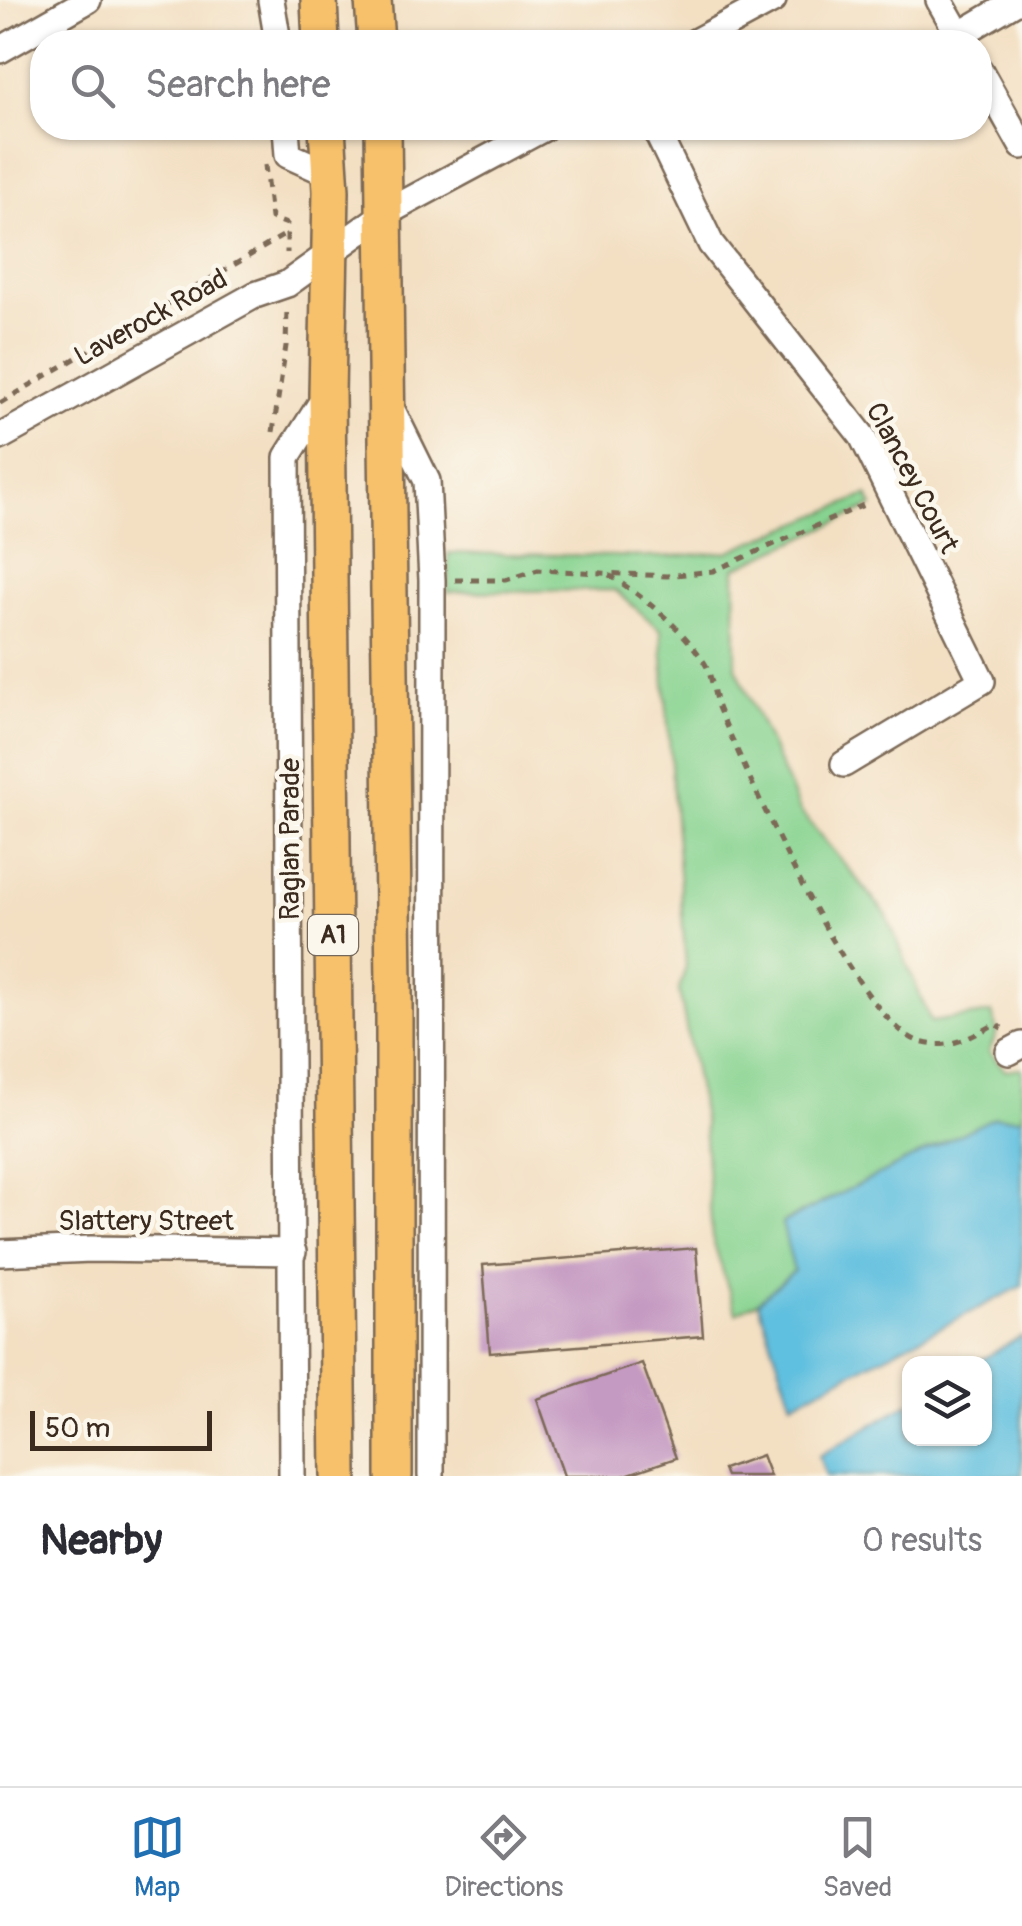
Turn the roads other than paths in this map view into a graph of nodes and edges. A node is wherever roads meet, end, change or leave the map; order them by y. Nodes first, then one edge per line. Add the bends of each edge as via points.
1 (88, 0) edge
2 (272, 0) edge
3 (318, 0) edge
4 (373, 0) edge
5 (773, 0) edge
6 (939, 0) edge
7 (1018, 0) edge
8 (35, 30) edge
9 (276, 30) edge
10 (320, 30) edge
11 (375, 30) edge
12 (718, 30) edge
13 (956, 30) edge
14 (973, 30) edge
15 (30, 33) edge
16 (0, 50) edge
17 (992, 92) edge
18 (287, 140) edge
19 (328, 140) edge
20 (383, 140) edge
21 (522, 140) edge
22 (662, 140) edge
23 (1022, 146) edge
24 (330, 174) junction
25 (384, 214) junction
26 (330, 251) junction
27 (327, 394) junction
28 (388, 401) junction
29 (0, 437) edge
30 (844, 764) dead end
31 (394, 977) junction
32 (432, 1041) junction
33 (293, 1252) junction
34 (0, 1253) edge
35 (292, 1476) edge
36 (339, 1476) edge
37 (394, 1476) edge
38 (430, 1476) edge

1 - 8 street
2 - 9 street
3 - 10 highway
4 - 11 highway
5 - 12 street
6 - 13 street
7 - 14 street
15 - 16 street
17 - 23 street
18 - 24 street via 288,155
19 - 24 highway, Raglan Parade / A1
20 - 25 highway, A1
21 - 25 street, Laverock Road
22 - 30 street, Clancey Court via 711,244 862,436 982,681
24 - 26 highway, Raglan Parade / A1
25 - 26 street, Laverock Road
25 - 28 highway, A1
26 - 27 highway, Raglan Parade / A1
26 - 29 street, Laverock Road via 287,284 254,295
27 - 33 street, Raglan Parade via 287,457
27 - 36 highway, Raglan Parade / A1
28 - 31 highway, A1
28 - 32 street via 427,480
31 - 32 street
31 - 37 highway, A1
32 - 38 street
33 - 34 street, Slattery Street
33 - 35 street, Raglan Parade

